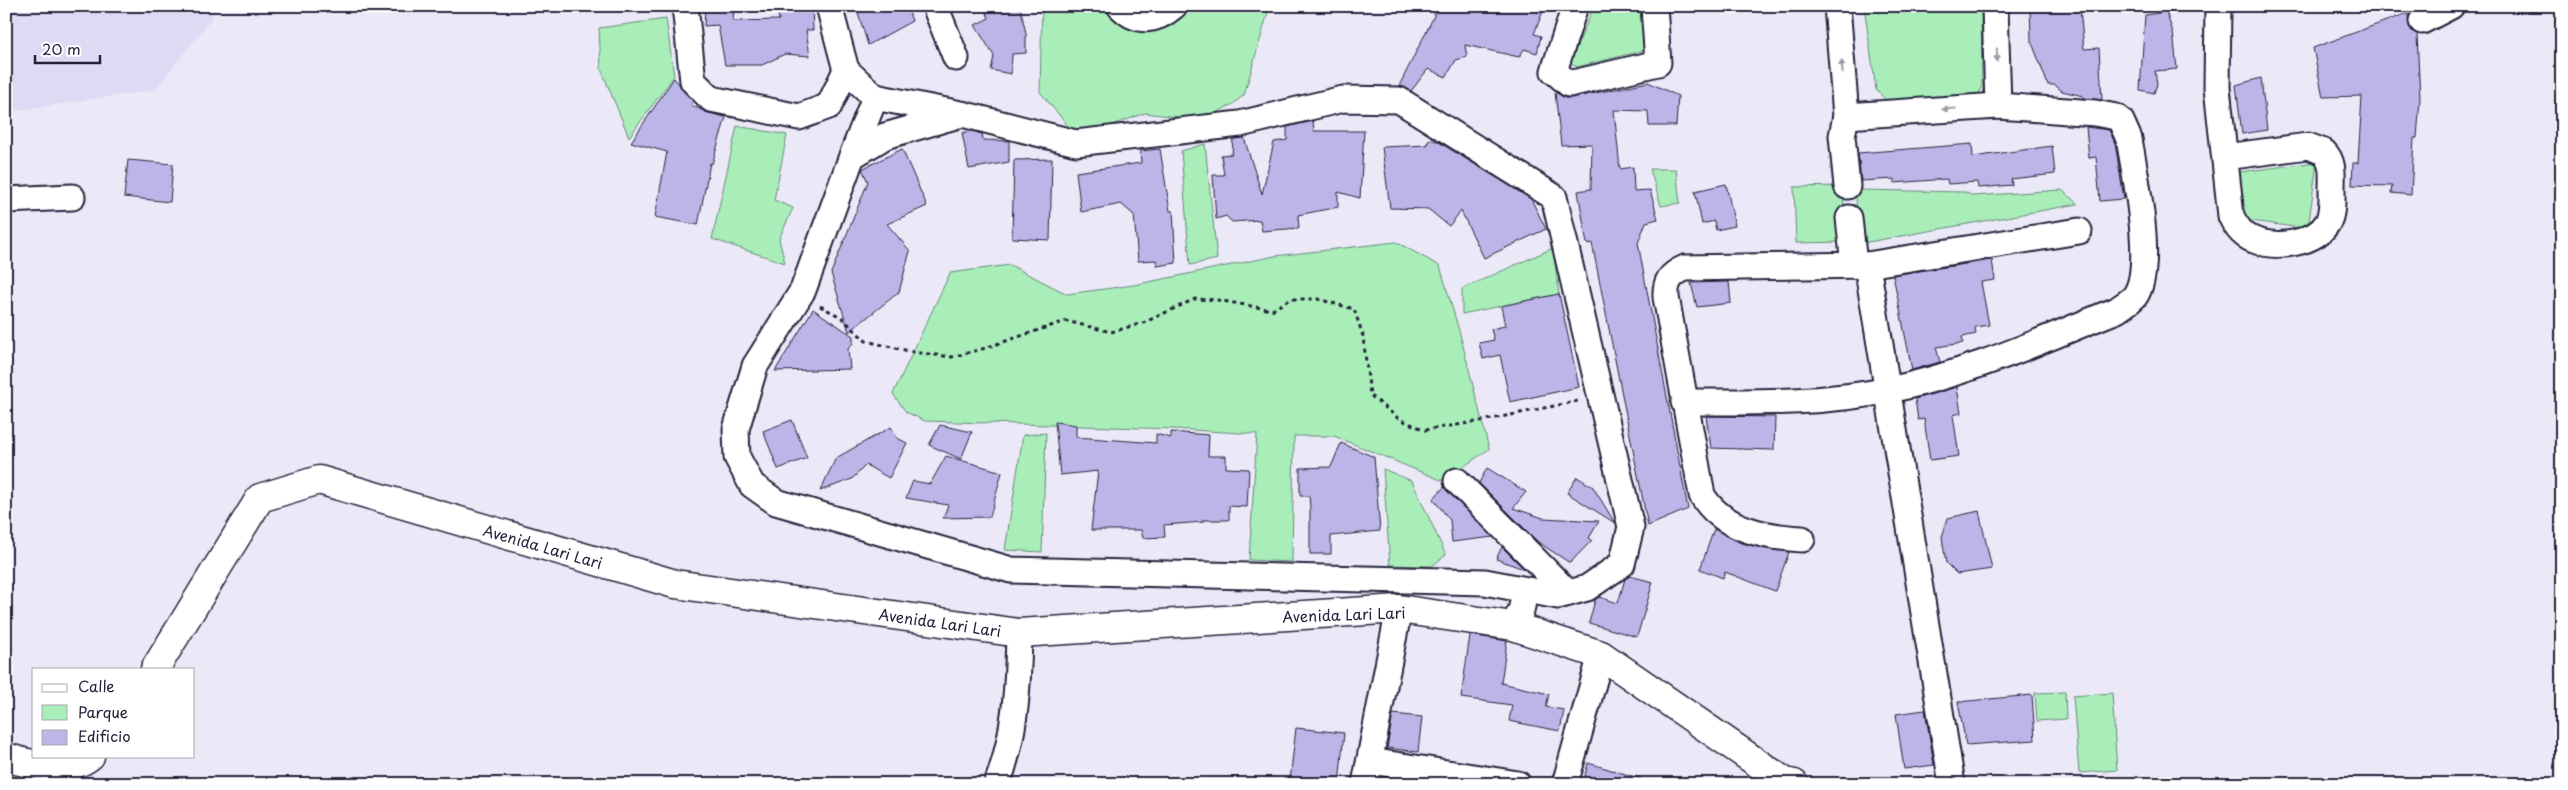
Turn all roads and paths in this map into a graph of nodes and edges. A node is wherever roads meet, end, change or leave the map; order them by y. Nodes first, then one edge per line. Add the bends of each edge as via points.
1 (685, 6) edge
2 (829, 6) edge
3 (935, 6) edge
4 (1120, 6) edge
5 (1174, 6) edge
6 (1576, 6) edge
7 (1654, 6) edge
8 (1837, 6) edge
9 (1995, 6) edge
10 (2218, 6) edge
11 (2451, 6) edge
12 (2422, 21) dead end
13 (956, 58) dead end
14 (846, 70) junction
15 (875, 98) junction
16 (1998, 106) junction
17 (962, 114) junction
18 (1846, 116) junction
19 (852, 156) junction
20 (2225, 157) junction
21 (1848, 186) dead end
22 (72, 197) dead end
23 (6, 200) edge
24 (1850, 218) dead end
25 (2079, 231) dead end
26 (1860, 265) junction
27 (800, 295) junction
28 (1888, 391) junction
29 (1601, 396) junction
30 (1684, 402) junction
31 (1457, 481) dead end
32 (1802, 540) dead end
33 (1525, 592) junction
34 (1568, 594) junction
35 (1399, 609) junction
36 (1513, 626) junction
37 (1019, 633) junction
38 (1601, 655) junction
39 (156, 668) edge
40 (6, 757) edge
41 (88, 758) edge
42 (1368, 772) edge
43 (1778, 780) edge
44 (998, 784) edge
45 (1518, 784) edge
46 (1565, 784) edge
47 (1952, 784) edge

1 - 14 street via 693,81 711,99 799,117 829,106
2 - 14 street
3 - 13 street
4 - 5 street via 1127,14 1142,19 1162,17
6 - 7 street via 1554,71 1569,84 1658,64
18 -> 8 street
9 -> 16 street
10 - 20 street via 2217,88
11 - 12 street
14 - 15 street
15 - 17 street
15 - 19 street
16 -> 18 street
16 - 28 street via 2095,113 2116,117 2124,125 2144,246 2143,274 2135,296 2117,310 1956,373
17 - 19 street via 885,136
17 - 29 street via 1076,143 1240,124 1343,99 1399,100 1554,197
18 - 21 street via 1842,136
19 - 27 street
20 - 20 street via 2308,146 2324,152 2332,166 2329,220 2322,230 2303,241 2266,243 2245,235 2231,216
22 - 23 street
24 - 26 street
25 - 26 street
26 - 28 street
26 - 30 street via 1685,268 1675,273 1665,288
27 - 29 path via 841,317 866,341 952,357 1066,320 1111,332 1143,323 1195,298 1272,310 1290,299 1318,299 1354,309 1362,336 1370,395 1399,419 1425,430
27 - 33 street via 755,366 736,429 737,457 752,485 776,502 1011,570 1485,582
28 - 30 street via 1802,401
28 - 47 street
29 - 34 street via 1631,527 1622,564 1587,588
30 - 32 street via 1698,481 1709,506 1731,522 1769,537
31 - 34 street
33 - 34 street
33 - 36 street via 1521,611
35 - 36 street, Avenida Lari Lari
35 - 37 street, Avenida Lari Lari
35 - 42 street
36 - 38 street, Avenida Lari Lari
37 - 39 street, Avenida Lari Lari via 675,584 319,480 260,498
37 - 44 street via 1017,702
38 - 43 street, Avenida Lari Lari
38 - 46 street
40 - 41 street via 34,766 80,764
42 - 45 street

